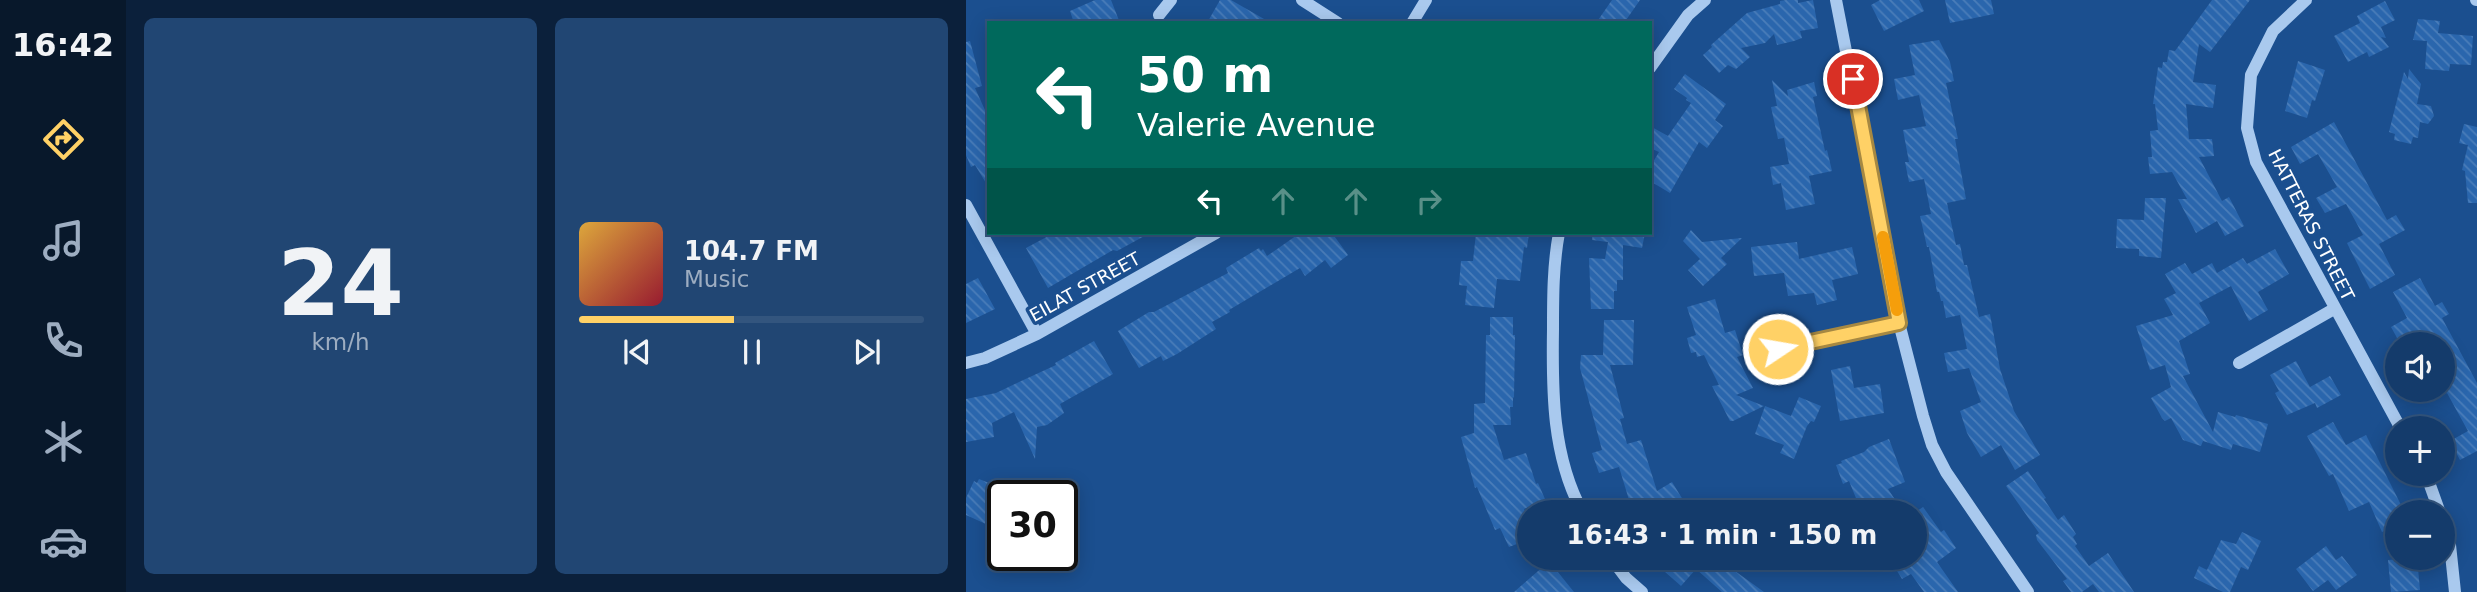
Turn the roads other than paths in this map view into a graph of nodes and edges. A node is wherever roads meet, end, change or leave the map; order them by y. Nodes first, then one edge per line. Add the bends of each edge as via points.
1 (1171, 0) edge
2 (1302, 0) edge
3 (1426, 0) edge
4 (1705, 0) edge
5 (1836, 0) edge
6 (2306, 0) edge
7 (1159, 15) dead end
8 (1335, 21) edge
9 (1413, 21) edge
10 (1652, 65) edge
11 (966, 205) edge
12 (1212, 235) edge
13 (1559, 235) edge
14 (2334, 309) junction
15 (1899, 323) junction
16 (1037, 334) junction
17 (1778, 349) dead end
18 (966, 363) edge
19 (2239, 363) dead end
20 (2394, 416) edge
21 (1578, 500) edge
22 (1620, 570) edge
23 (2453, 570) edge
24 (1642, 592) edge
25 (2028, 592) edge
26 (2455, 592) edge

1 - 7 street
2 - 8 street
3 - 9 street
4 - 10 street via 1688,15
5 - 15 street
6 - 14 street, HATTERAS STREET via 2273,31 2251,75 2247,128 2256,162
11 - 16 street
12 - 16 street, EILAT STREET
13 - 21 street via 1552,385 1563,463
14 - 19 street
14 - 20 street, HATTERAS STREET
15 - 17 street
15 - 25 street via 1932,445
16 - 18 street, EILAT STREET
22 - 24 street
23 - 26 street

